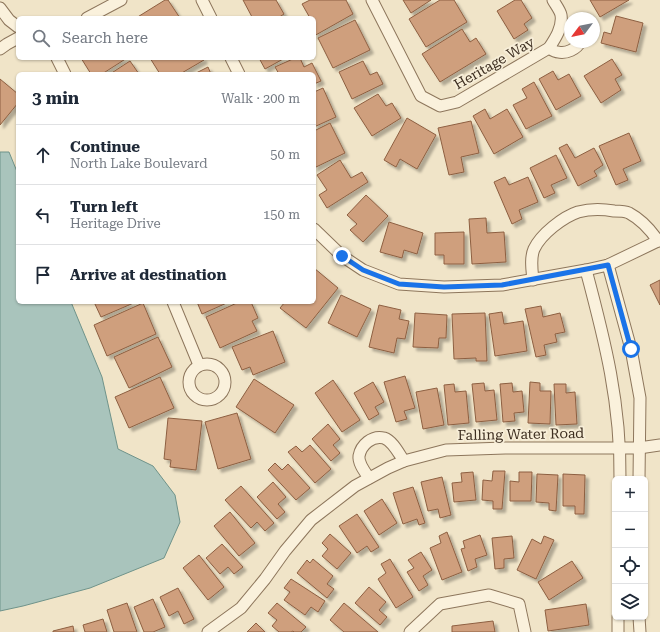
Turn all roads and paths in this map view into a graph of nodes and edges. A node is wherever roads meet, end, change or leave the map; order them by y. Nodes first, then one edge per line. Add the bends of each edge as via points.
1 (121, 0) edge
2 (202, 0) edge
3 (372, 0) edge
4 (553, 0) edge
5 (0, 8) edge
6 (564, 14) edge
7 (91, 16) edge
8 (210, 16) edge
9 (564, 20) edge
10 (16, 25) edge
11 (16, 39) edge
12 (549, 48) junction
13 (575, 48) edge
14 (0, 49) edge
15 (58, 60) edge
16 (232, 60) edge
17 (64, 72) edge
18 (238, 72) edge
19 (316, 231) edge
20 (659, 240) edge
21 (608, 265) junction
22 (586, 270) junction
23 (533, 280) junction
24 (174, 304) edge
25 (199, 365) dead end
26 (660, 445) edge
27 (620, 447) junction
28 (640, 448) junction
29 (404, 461) junction
30 (620, 476) edge
31 (639, 476) edge
32 (368, 478) junction
33 (618, 620) edge
34 (639, 620) edge
35 (208, 632) edge
36 (410, 632) edge
37 (525, 632) edge
38 (618, 632) edge
39 (640, 632) edge

1 - 7 street
2 - 8 street
3 - 12 street, Heritage Way via 422,96 440,106 457,102
4 - 6 street, Heritage Way
5 - 10 street
9 - 12 street, Heritage Way
11 - 14 street
12 - 13 street, Heritage Way via 559,52
15 - 17 street
16 - 18 street
19 - 23 street via 342,256 358,267 399,284 444,287 502,285
20 - 21 street
20 - 23 street via 646,225 628,212 603,209 578,212 559,222 543,236 534,250
21 - 22 street
21 - 28 street via 631,349 639,391
22 - 23 street
22 - 27 street via 615,395
24 - 25 street
26 - 28 street, Falling Water Road
27 - 28 street, Falling Water Road
27 - 29 street, Falling Water Road via 446,450
27 - 30 street
28 - 31 street
29 - 32 street, Falling Water Road
29 - 32 street via 395,446 384,438 373,438 364,444 359,456 360,465
32 - 35 street, Falling Water Road via 311,520 240,608
33 - 38 street
34 - 39 street
36 - 37 street via 440,604 489,595 519,604

